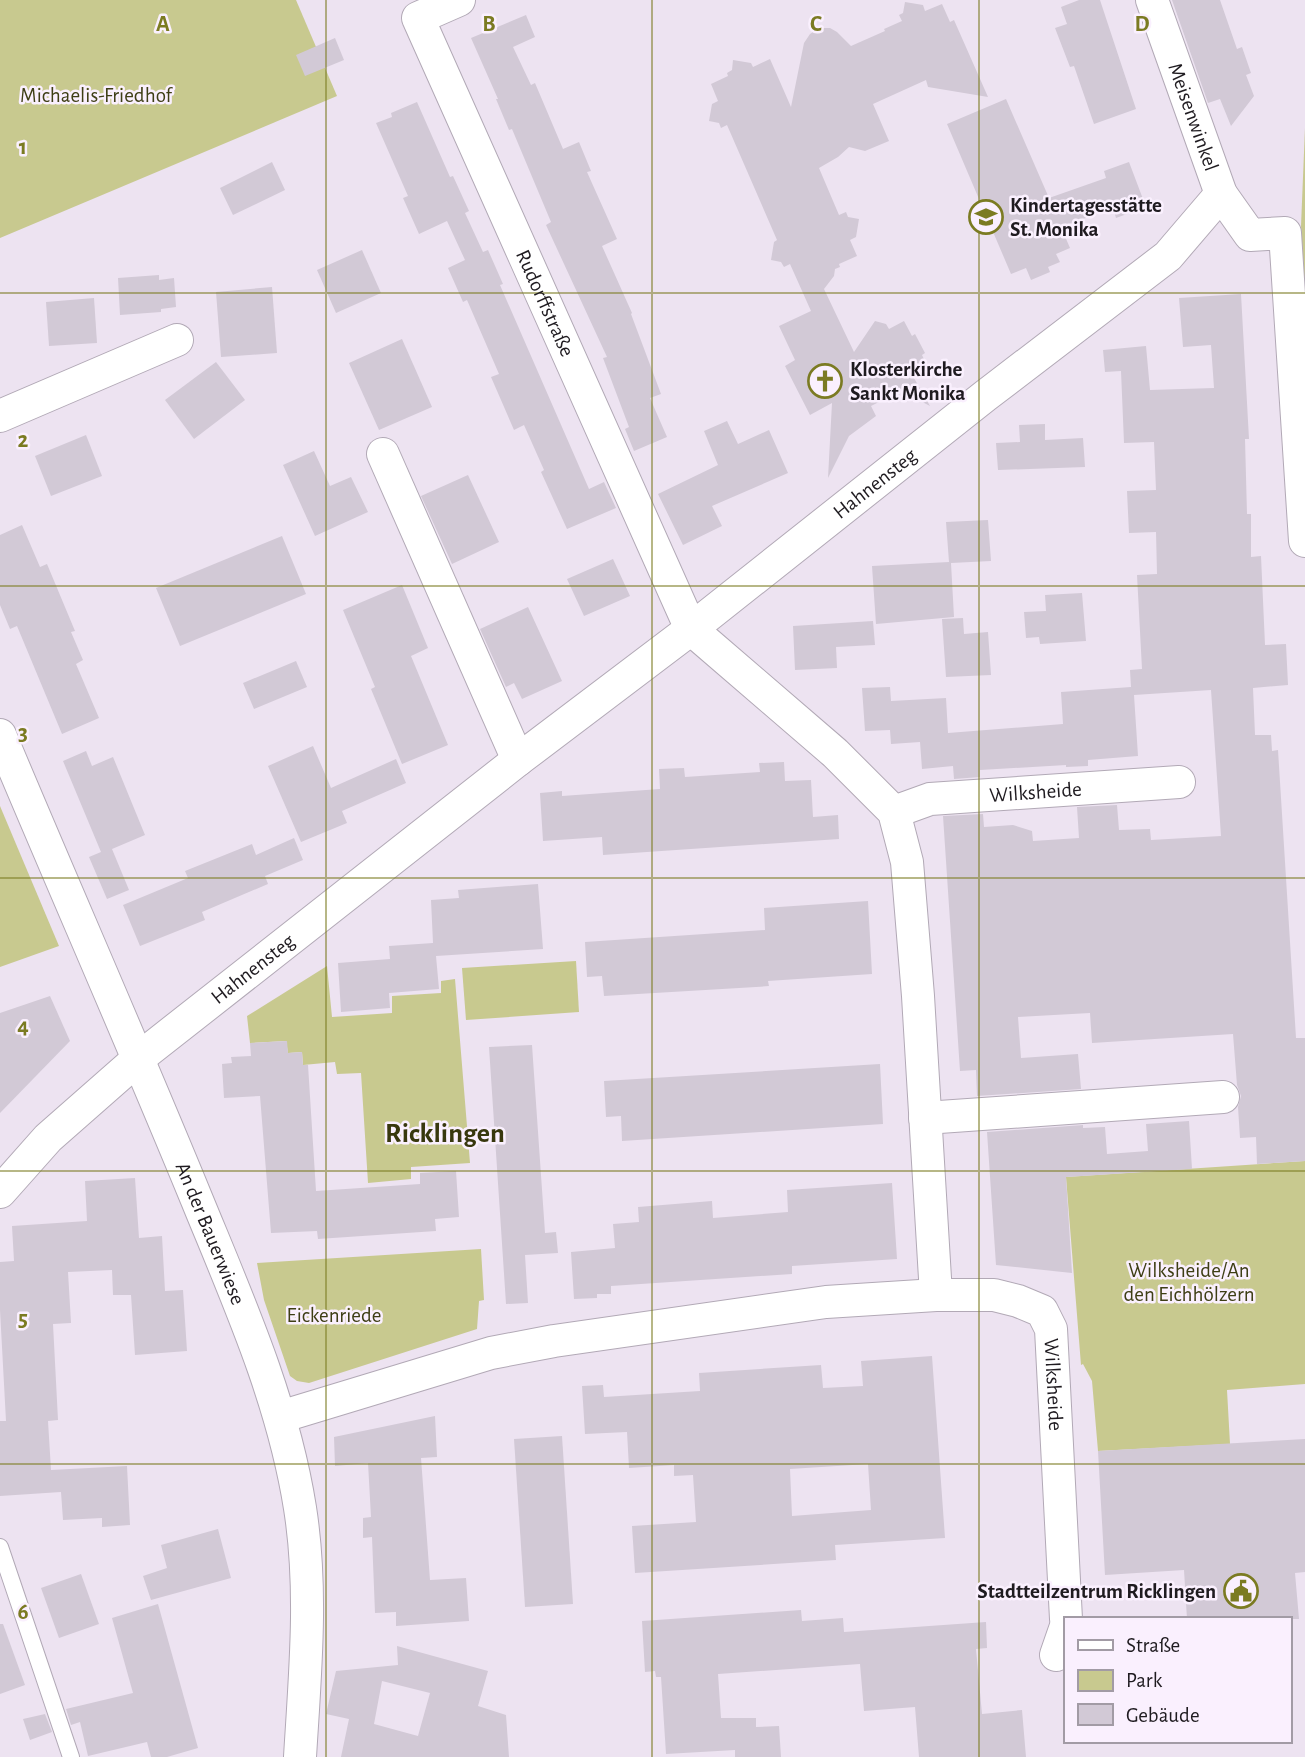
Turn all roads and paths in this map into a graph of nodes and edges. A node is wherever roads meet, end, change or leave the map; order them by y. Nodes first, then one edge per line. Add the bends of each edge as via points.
1 (459, 0) edge
2 (1152, 0) edge
3 (1221, 194) junction
4 (177, 340) dead end
5 (0, 416) edge
6 (383, 454) dead end
7 (1305, 541) edge
8 (691, 629) junction
9 (0, 735) edge
10 (518, 760) junction
11 (1179, 782) dead end
12 (894, 812) junction
13 (139, 1058) junction
14 (1223, 1097) dead end
15 (925, 1118) junction
16 (0, 1192) edge
17 (936, 1295) junction
18 (280, 1417) junction
19 (0, 1547) edge
20 (1066, 1617) edge
21 (72, 1757) edge
22 (300, 1757) edge

1 - 8 street, Rudorffstraße via 418,18
2 - 3 street, Meisenwinkel
3 - 7 street, Meisenwinkel via 1250,235 1285,233
3 - 8 street, Hahnensteg via 1168,256
4 - 5 street
6 - 10 street
8 - 10 street, Hahnensteg
8 - 12 street via 835,753
9 - 13 street, An der Bauerwiese
10 - 13 street, Hahnensteg
11 - 12 street, Wilksheide via 930,799
12 - 15 street via 907,862
13 - 16 street, Hahnensteg via 48,1138
13 - 18 street, An der Bauerwiese via 251,1332
14 - 15 street
15 - 17 street
17 - 18 street via 826,1302 504,1351
17 - 20 street, Wilksheide via 994,1295 1018,1301 1042,1311 1051,1329
18 - 22 street, An der Bauerwiese via 300,1508 307,1580
19 - 21 lane

